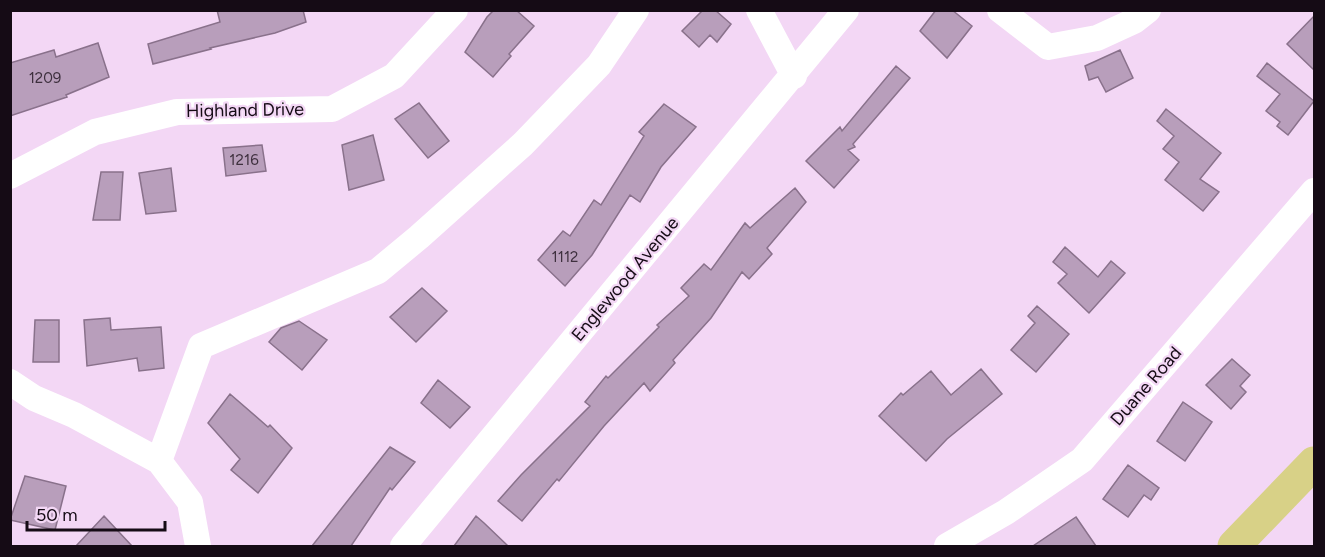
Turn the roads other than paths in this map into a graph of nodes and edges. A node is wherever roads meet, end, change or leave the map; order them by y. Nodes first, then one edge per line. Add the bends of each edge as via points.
1 (455, 10) edge
2 (636, 10) edge
3 (759, 10) edge
4 (846, 10) edge
5 (1000, 10) edge
6 (1148, 10) edge
7 (794, 76) junction
8 (10, 176) edge
9 (1314, 191) edge
10 (10, 382) edge
11 (159, 461) junction
12 (1314, 463) edge
13 (198, 546) edge
14 (403, 546) edge
15 (947, 546) edge
16 (1234, 546) edge

1 - 8 street, Highland Drive via 394,76 333,109 177,112 95,132
2 - 11 street via 599,65 523,144 378,271 201,346
3 - 7 street
4 - 7 street, Englewood Avenue
5 - 6 street via 1048,47 1097,38
7 - 14 street, Englewood Avenue
9 - 15 street, Duane Road via 1082,460 1006,512
10 - 11 street
11 - 13 street via 190,502
12 - 16 main road

